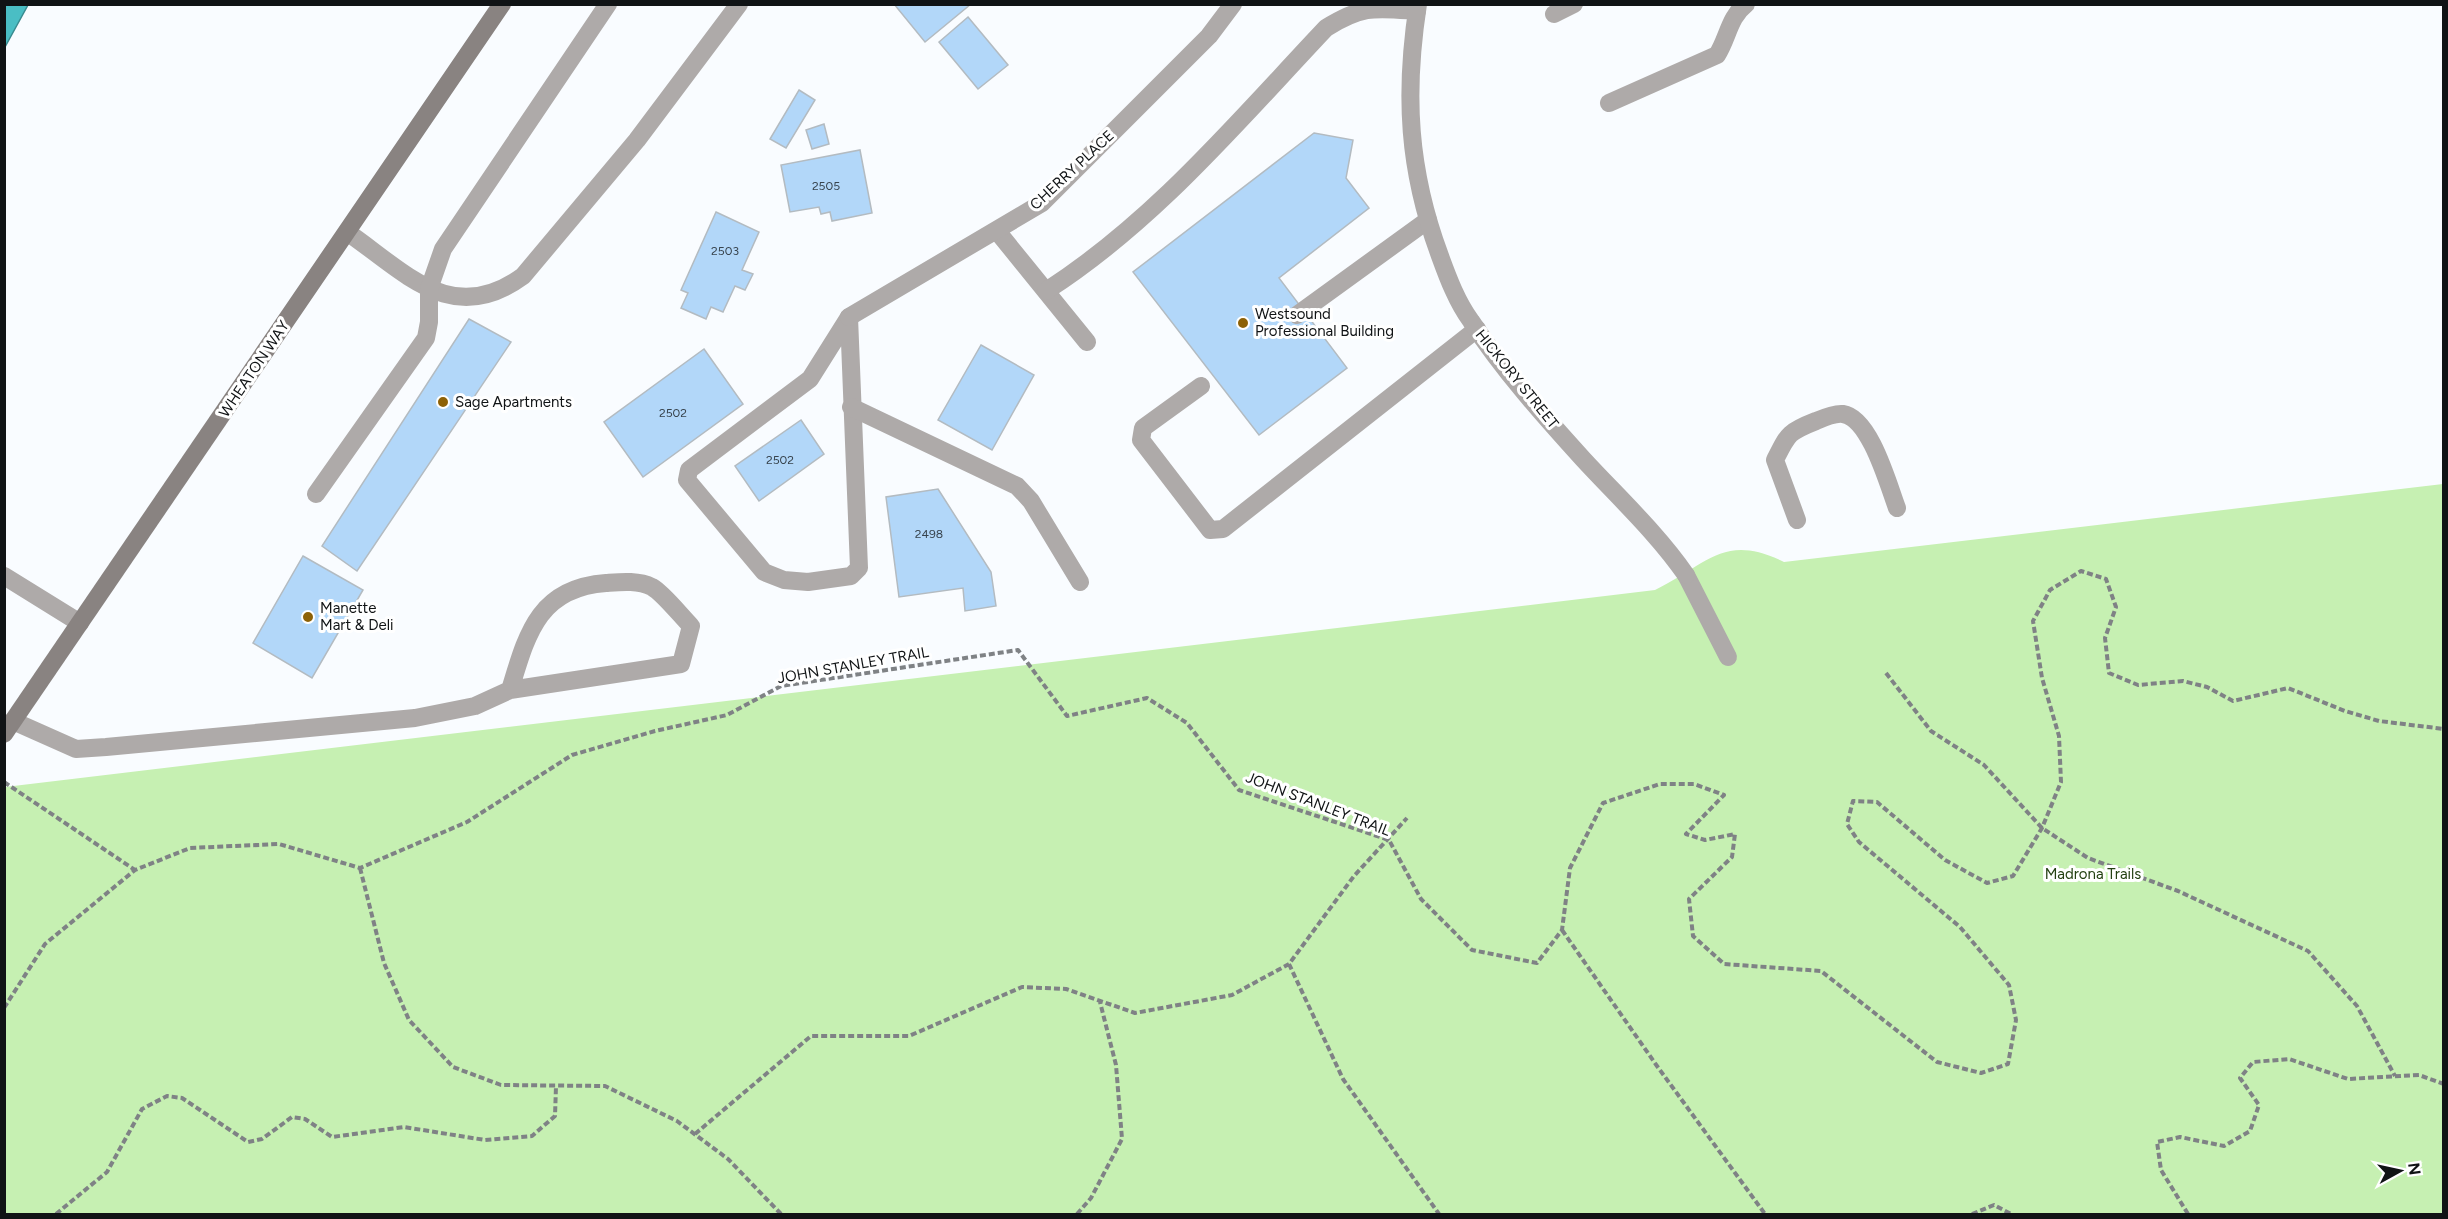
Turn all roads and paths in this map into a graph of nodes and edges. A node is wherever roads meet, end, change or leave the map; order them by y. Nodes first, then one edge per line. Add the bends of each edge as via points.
1 (502, 4) edge
2 (608, 4) edge
3 (739, 4) edge
4 (1233, 4) edge
5 (1574, 4) edge
6 (1746, 4) edge
7 (1417, 8) edge
8 (1554, 14) dead end
9 (1610, 103) dead end
10 (1428, 220) junction
11 (997, 231) junction
12 (347, 232) junction
13 (429, 289) junction
14 (1046, 291) junction
15 (1297, 315) dead end
16 (849, 316) junction
17 (1476, 329) junction
18 (1087, 342) dead end
19 (1201, 386) dead end
20 (851, 406) junction
21 (316, 494) dead end
22 (1897, 508) dead end
23 (1797, 520) dead end
24 (4, 576) edge
25 (1080, 582) dead end
26 (80, 623) junction
27 (1728, 657) dead end
28 (1886, 673) dead end
29 (510, 690) junction
30 (9, 727) edge
31 (2444, 729) edge
32 (4, 782) edge
33 (1407, 818) dead end
34 (2042, 828) junction
35 (1389, 840) junction
36 (360, 868) junction
37 (135, 870) junction
38 (1562, 930) junction
39 (1289, 964) junction
40 (1100, 1001) junction
41 (4, 1008) edge
42 (2395, 1076) junction
43 (2444, 1084) edge
44 (556, 1086) junction
45 (695, 1134) junction
46 (56, 1215) edge
47 (781, 1215) edge
48 (1077, 1215) edge
49 (1439, 1215) edge
50 (1765, 1215) edge
51 (1972, 1215) edge
52 (2011, 1215) edge
53 (2188, 1215) edge

1 - 12 main road, WHEATON WAY
2 - 13 street via 451,236
3 - 13 street via 637,140 523,276 506,289 461,299
4 - 11 street, CHERRY PLACE via 1209,36 1042,202
5 - 8 street
6 - 9 street via 1733,18 1717,55
7 - 10 street, HICKORY STREET via 1409,114 1413,158
7 - 14 street via 1369,8 1326,28 1167,197 1079,270
10 - 15 street
10 - 17 street, HICKORY STREET via 1447,275
11 - 14 street
11 - 16 street, CHERRY PLACE
12 - 13 street
12 - 26 main road, WHEATON WAY
13 - 21 street via 426,338
14 - 18 street
16 - 20 street
16 - 20 street via 810,379 689,470 687,480 764,572 784,580 808,582 851,576 859,568
17 - 19 street via 1223,529 1210,530 1140,440 1143,428
17 - 27 street, HICKORY STREET via 1581,457 1673,556
20 - 25 street via 1017,486 1031,501
22 - 23 street via 1872,443 1857,420 1842,413 1787,435 1775,460
24 - 26 street
26 - 30 main road, WHEATON WAY
28 - 34 path via 1932,731 1984,765
29 - 29 street via 681,664 691,626 652,587 628,582 593,584 559,595 528,632
29 - 30 street via 476,706 415,718 106,747 76,749
31 - 34 path, JOHN STANLEY TRAIL via 2379,722 2288,688 2233,701 2207,687 2183,681 2138,685 2109,673 2105,638 2116,608 2106,579 2081,571 2050,590 2033,621 2042,678 2059,736 2061,782
32 - 37 path
33 - 35 path
34 - 38 path, JOHN STANLEY TRAIL via 2013,876 1987,883 1945,860 1877,802 1853,801 1847,824 1859,842 1960,927 2009,985 2016,1020 2008,1064 1981,1073 1937,1062 1821,971 1724,964 1693,936 1689,899 1732,857 1735,834 1705,840 1686,834 1724,795 1694,784 1660,784 1603,803 1570,868
34 - 42 path via 2088,858 2178,891 2308,951 2357,1006
35 - 36 path, JOHN STANLEY TRAIL via 1239,790 1187,723 1147,698 1066,716 1018,650 781,686 727,715 655,730 572,755 467,822
35 - 38 path, JOHN STANLEY TRAIL via 1421,899 1472,950 1537,963
35 - 39 path via 1354,876
36 - 37 path via 279,844 190,848
36 - 44 path via 384,963 409,1020 453,1067 501,1084
37 - 41 path via 45,944
38 - 50 path
39 - 40 path via 1232,995 1135,1013
39 - 49 path via 1343,1078
40 - 45 path via 1066,989 1022,987 909,1036 811,1036
40 - 48 path via 1116,1065 1122,1139 1091,1198
42 - 43 path via 2419,1075
42 - 53 path via 2348,1079 2289,1059 2253,1062 2240,1078 2259,1105 2250,1131 2224,1146 2180,1137 2157,1142 2161,1170
44 - 45 path via 605,1086
44 - 46 path via 555,1116 531,1136 484,1140 404,1127 332,1137 305,1119 292,1117 262,1138 248,1142 182,1098 168,1096 142,1109 107,1172
45 - 47 path via 728,1160
51 - 52 path via 1994,1205

